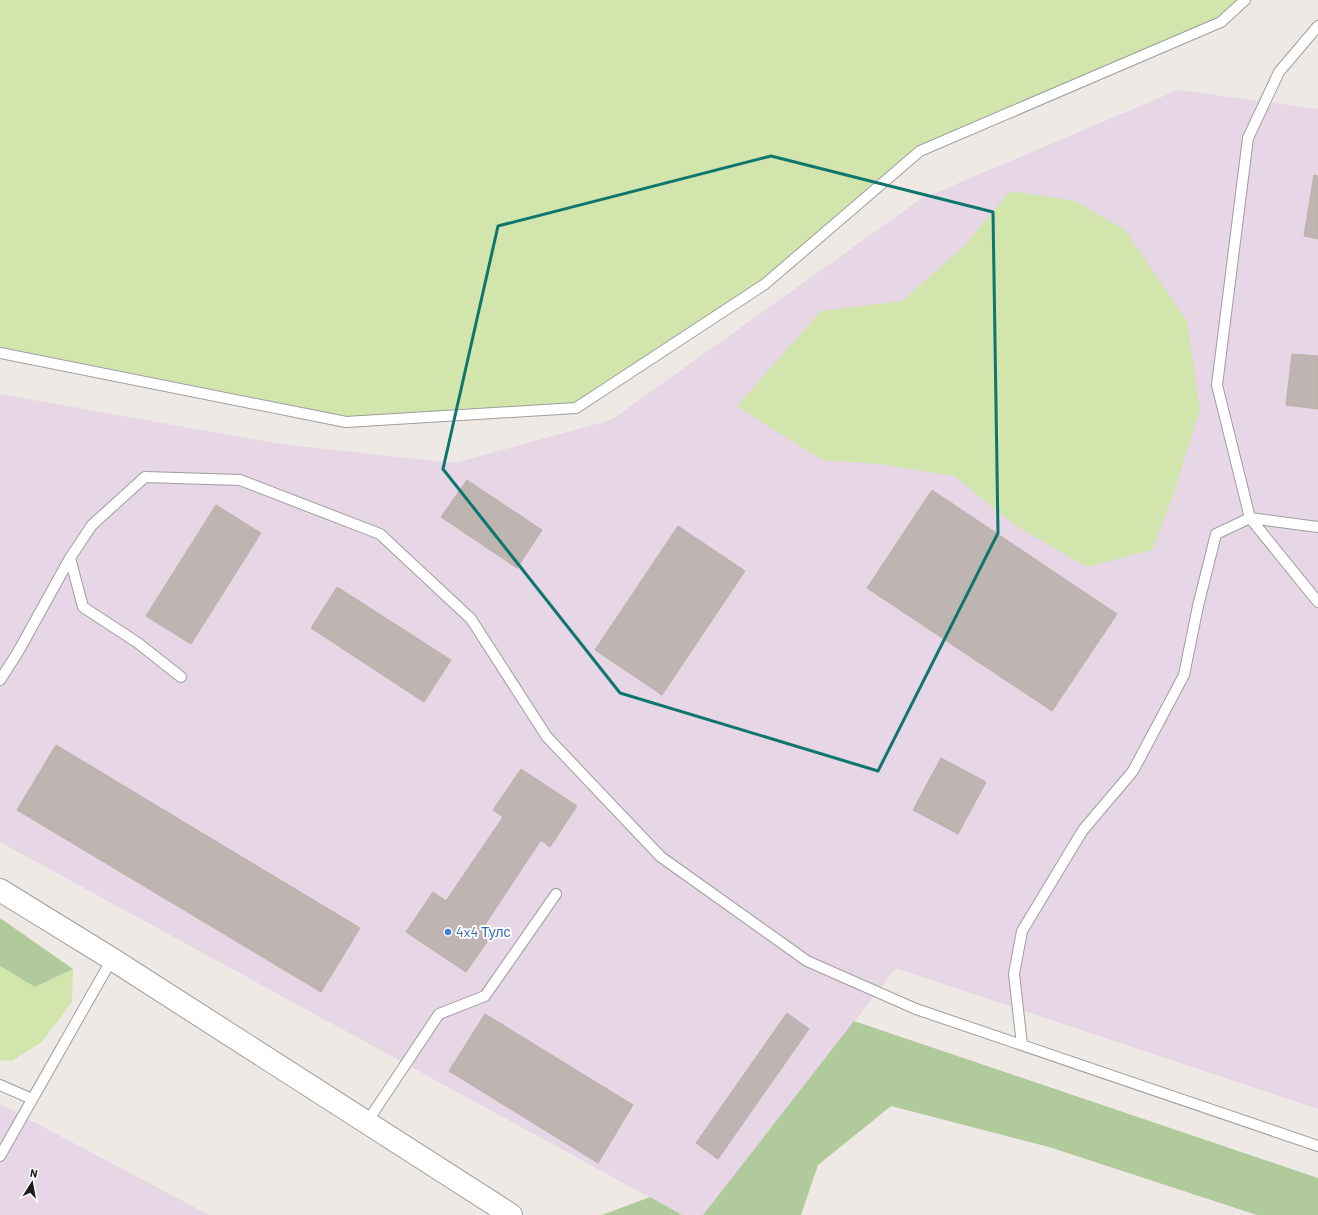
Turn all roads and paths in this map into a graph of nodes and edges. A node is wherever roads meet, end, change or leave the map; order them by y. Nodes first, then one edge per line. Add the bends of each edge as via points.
1 (1245, 0) edge
2 (1318, 26) edge
3 (0, 353) edge
4 (1250, 518) junction
5 (1318, 527) edge
6 (70, 558) junction
7 (1318, 602) edge
8 (181, 677) dead end
9 (0, 680) edge
10 (0, 890) edge
11 (556, 894) dead end
12 (112, 959) junction
13 (1022, 1045) junction
14 (0, 1085) edge
15 (32, 1099) junction
16 (367, 1122) junction
17 (1318, 1146) edge
18 (0, 1156) edge
19 (511, 1215) edge

1 - 3 lane via 1221,22 920,151 765,284 576,408 346,422
2 - 4 lane via 1279,72 1248,138 1217,385
4 - 5 lane
4 - 7 lane
4 - 13 lane via 1216,534 1184,675 1133,771 1083,830 1022,931 1014,974
6 - 8 lane via 82,606 138,643
6 - 9 lane
6 - 13 lane via 92,525 145,477 240,480 380,534 472,619 547,737 661,857 807,960 916,1009
10 - 12 street
11 - 16 lane via 485,996 439,1014
12 - 15 lane
12 - 16 street
13 - 17 lane
14 - 15 lane
15 - 18 lane
16 - 19 street

